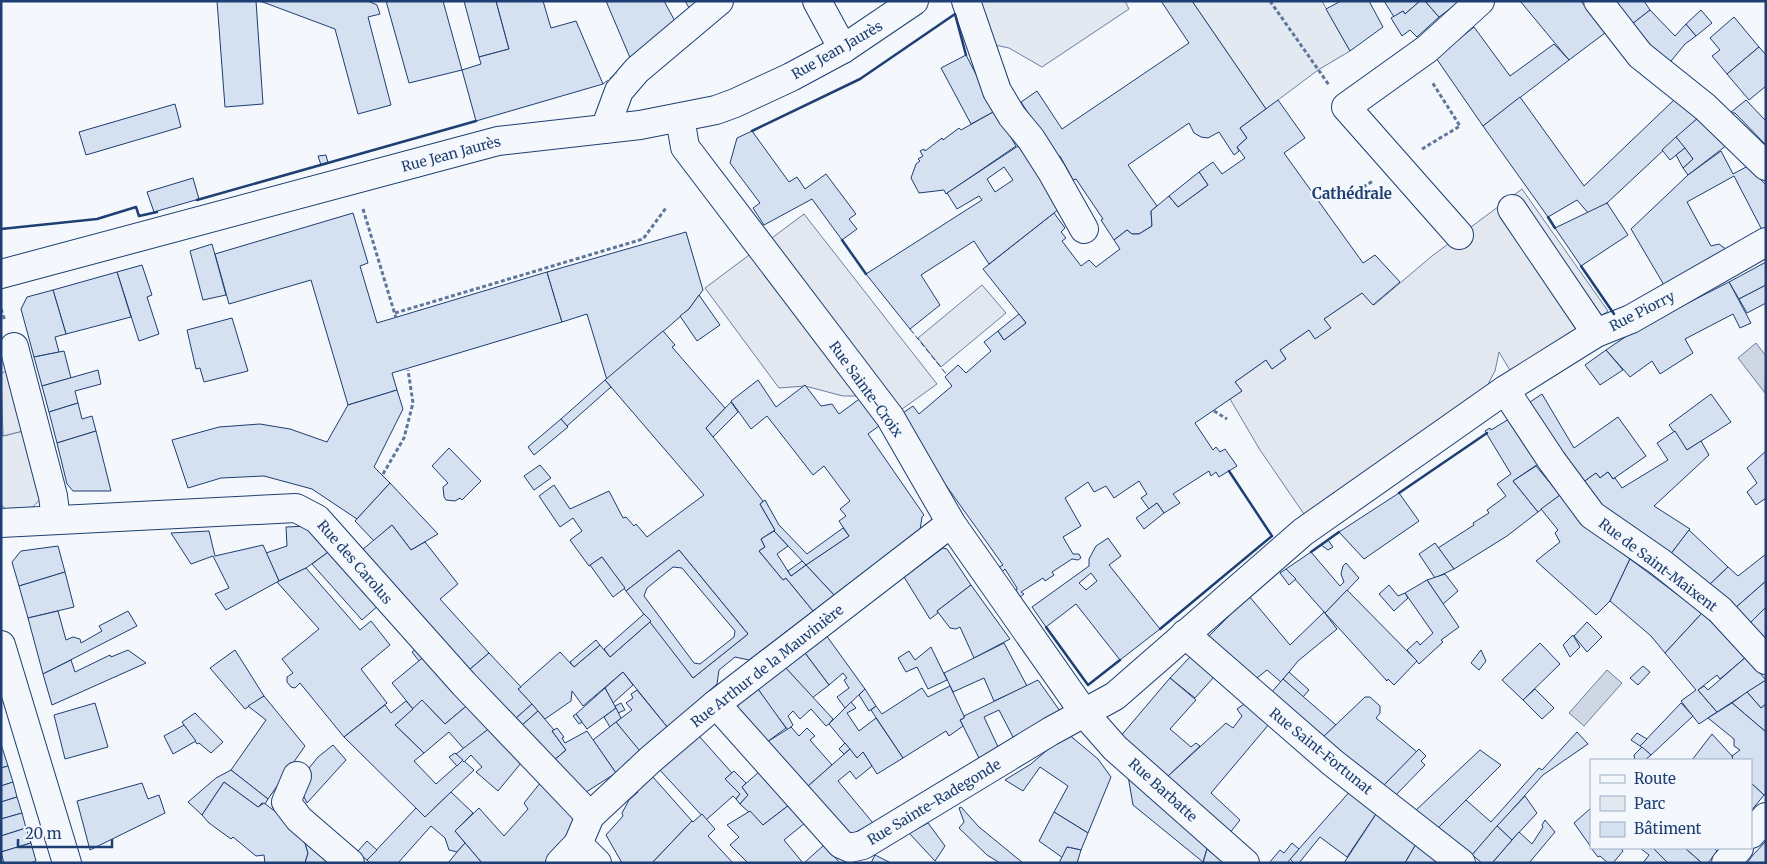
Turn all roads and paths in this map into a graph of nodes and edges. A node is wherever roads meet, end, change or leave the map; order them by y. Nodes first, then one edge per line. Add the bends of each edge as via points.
1 (719, 1) edge
2 (816, 1) edge
3 (914, 1) edge
4 (966, 1) edge
5 (1270, 1) edge
6 (1480, 1) edge
7 (1598, 1) edge
8 (843, 49) junction
9 (1417, 57) junction
10 (1346, 107) junction
11 (680, 118) junction
12 (605, 129) junction
13 (1398, 165) junction
14 (1766, 166) edge
15 (347, 182) junction
16 (1352, 194) dead end
17 (666, 208) dead end
18 (1512, 209) dead end
19 (1084, 229) dead end
20 (1459, 236) dead end
21 (1766, 242) edge
22 (1, 274) edge
23 (1596, 333) junction
24 (14, 347) dead end
25 (408, 370) dead end
26 (1505, 390) junction
27 (1214, 411) dead end
28 (1227, 419) dead end
29 (383, 474) dead end
30 (56, 520) junction
31 (1, 523) edge
32 (951, 523) junction
33 (1185, 634) junction
34 (1, 645) edge
35 (1766, 660) edge
36 (716, 704) junction
37 (1085, 714) junction
38 (297, 776) dead end
39 (590, 816) junction
40 (1766, 817) edge
41 (1752, 833) edge
42 (1738, 849) edge
43 (569, 853) edge
44 (67, 863) edge
45 (350, 863) edge
46 (597, 863) edge
47 (1245, 863) edge
48 (1461, 863) edge
49 (1726, 863) edge

1 - 12 street via 637,70 619,91
2 - 8 street
3 - 8 street, Rue Jean Jaurès
4 - 19 street via 997,90 1052,172
5 - 10 path
6 - 9 street
7 - 14 street via 1640,55 1705,107
8 - 11 street, Rue Jean Jaurès via 735,104
9 - 10 street
9 - 13 path via 1460,126
10 - 13 street
11 - 12 street, Rue Jean Jaurès
11 - 32 street, Rue Sainte-Croix via 685,147 890,418
12 - 15 street, Rue Jean Jaurès via 498,141
13 - 16 path
13 - 20 street
15 - 17 path via 365,212 396,316 644,239
15 - 22 street, Rue Jean Jaurès
18 - 23 street, Rue Piorry
21 - 23 street, Rue Piorry via 1631,318
23 - 26 street, Rue Sainte-Radegonde
24 - 30 street via 53,496
25 - 29 path via 413,403 404,438
26 - 33 street, Rue Sainte-Radegonde via 1303,532
26 - 35 street, Rue de Saint-Maixent via 1592,515 1660,562 1720,610
27 - 28 path
30 - 31 street, Rue des Carolus
30 - 39 street, Rue des Carolus via 296,508 307,512 317,519 464,684
32 - 36 street, Rue Arthur de la Mauvinière
32 - 37 street, Rue Sainte-Croix
33 - 37 street, Rue Sainte-Radegonde via 1115,696
33 - 48 street, Rue Saint-Fortunat via 1333,763
34 - 44 street
36 - 37 street, Rue Sainte-Radegonde via 841,844 850,848 863,845
36 - 39 street, Rue Arthur de la Mauvinière
37 - 47 street, Rue Barbatte via 1116,748
38 - 45 street via 286,802 299,819
39 - 43 street
40 - 41 street
42 - 49 street
43 - 46 street

